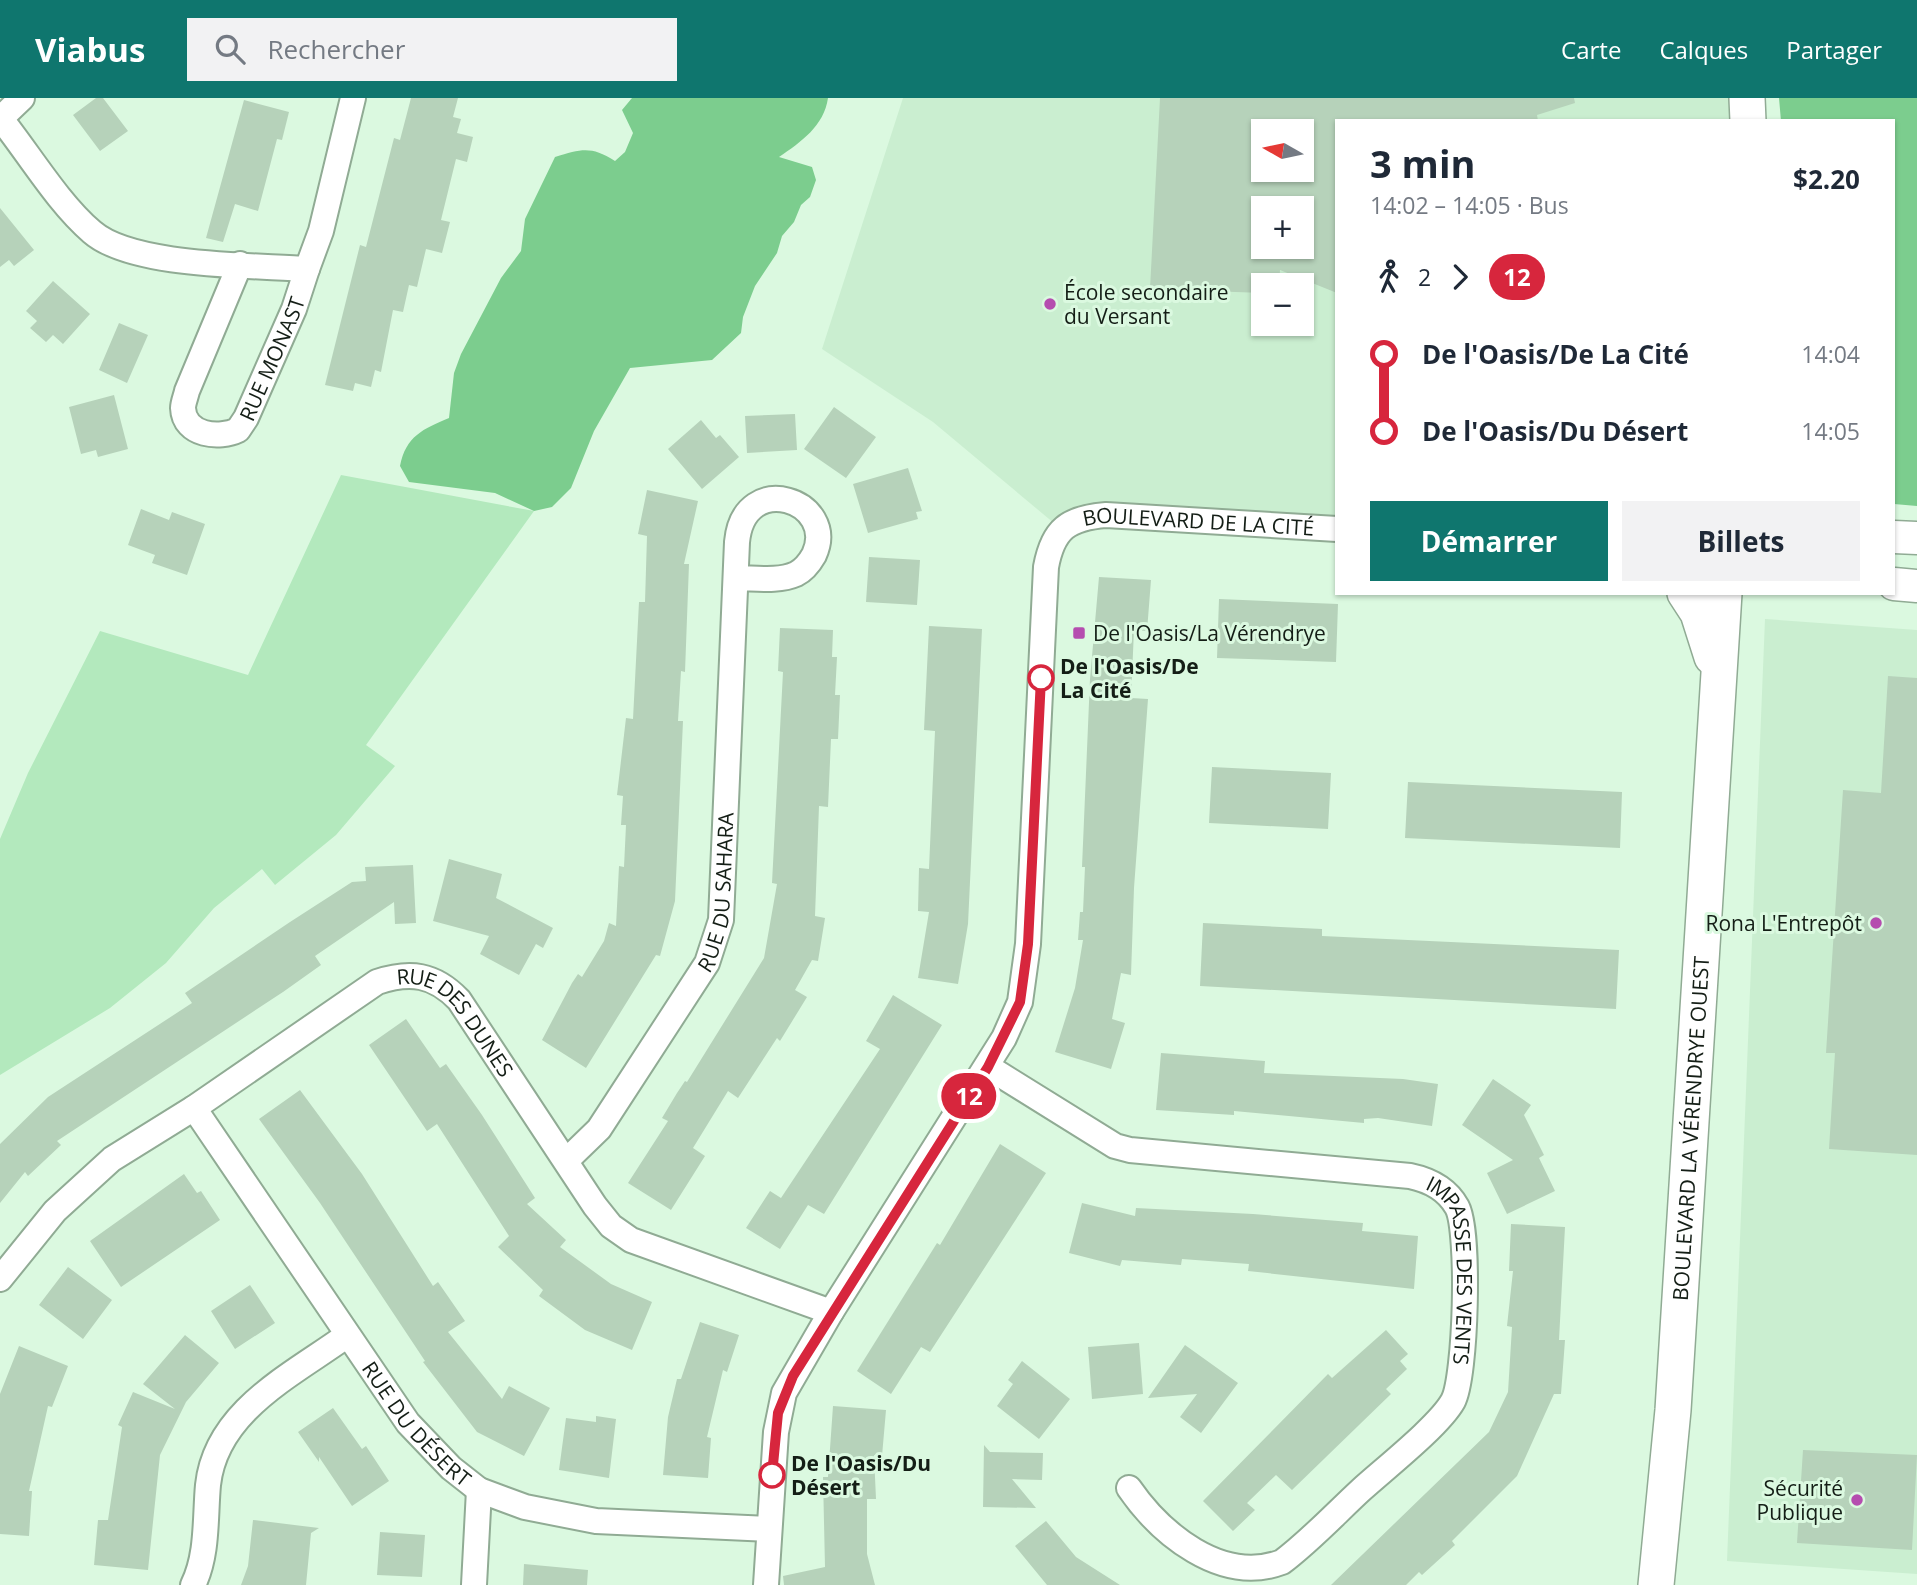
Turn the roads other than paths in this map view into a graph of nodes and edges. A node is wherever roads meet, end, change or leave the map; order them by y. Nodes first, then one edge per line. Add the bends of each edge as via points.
1 (22, 98) edge
2 (353, 98) edge
3 (1747, 98) edge
4 (0, 119) edge
5 (1748, 119) edge
6 (240, 264) junction
7 (307, 269) junction
8 (1335, 529) edge
9 (1895, 537) edge
10 (1917, 538) edge
11 (736, 578) dead end
12 (1895, 584) edge
13 (1917, 586) edge
14 (1686, 595) edge
15 (1724, 595) edge
16 (1718, 682) junction
17 (988, 1067) junction
18 (194, 1108) junction
19 (567, 1160) junction
20 (0, 1279) edge
21 (831, 1311) junction
22 (346, 1336) junction
23 (1673, 1410) junction
24 (1129, 1488) dead end
25 (479, 1490) junction
26 (768, 1529) junction
27 (193, 1585) edge
28 (474, 1585) edge
29 (766, 1585) edge
30 (1656, 1585) edge
31 (1672, 1585) edge

1 - 4 street
2 - 7 street, RUE MONAST via 321,231
3 - 5 main road
4 - 6 street, RUE MONAST via 78,217 109,244 150,256
6 - 7 street, RUE MONAST
6 - 7 street, RUE MONAST via 183,409 188,421 213,437 238,430 246,418
8 - 17 street, BOULEVARD DE LA CITÉ via 1106,515 1075,520 1061,529 1046,567 1025,978 1010,1027
9 - 10 street
11 - 19 street, RUE DU SAHARA via 721,920 715,943 599,1129
12 - 13 street
14 - 16 main road via 1698,613
15 - 16 main road, BOULEVARD LA VÉRENDRYE OUEST
16 - 23 main road, BOULEVARD LA VÉRENDRYE OUEST
17 - 21 street
17 - 24 street, IMPASSE DES VENTS via 1115,1146 1410,1176 1437,1186 1459,1209 1465,1244 1461,1369 1453,1401 1282,1563 1251,1575 1219,1571 1199,1562 1165,1537
18 - 19 street, RUE DES DUNES via 377,982 415,975 432,978 459,1000
18 - 20 street, RUE DES DUNES via 112,1159 81,1185
18 - 22 street, RUE DU DÉSERT
19 - 21 street, RUE DES DUNES via 611,1226 631,1240
21 - 26 street via 793,1376 778,1413
22 - 25 street, RUE DU DÉSERT via 423,1441
22 - 27 street via 252,1404 222,1437 214,1457 203,1552
23 - 30 main road, BOULEVARD LA VÉRENDRYE OUEST
23 - 31 main road, BOULEVARD LA VÉRENDRYE OUEST
25 - 26 street, RUE DU DÉSERT via 561,1517
25 - 28 street
26 - 29 street

